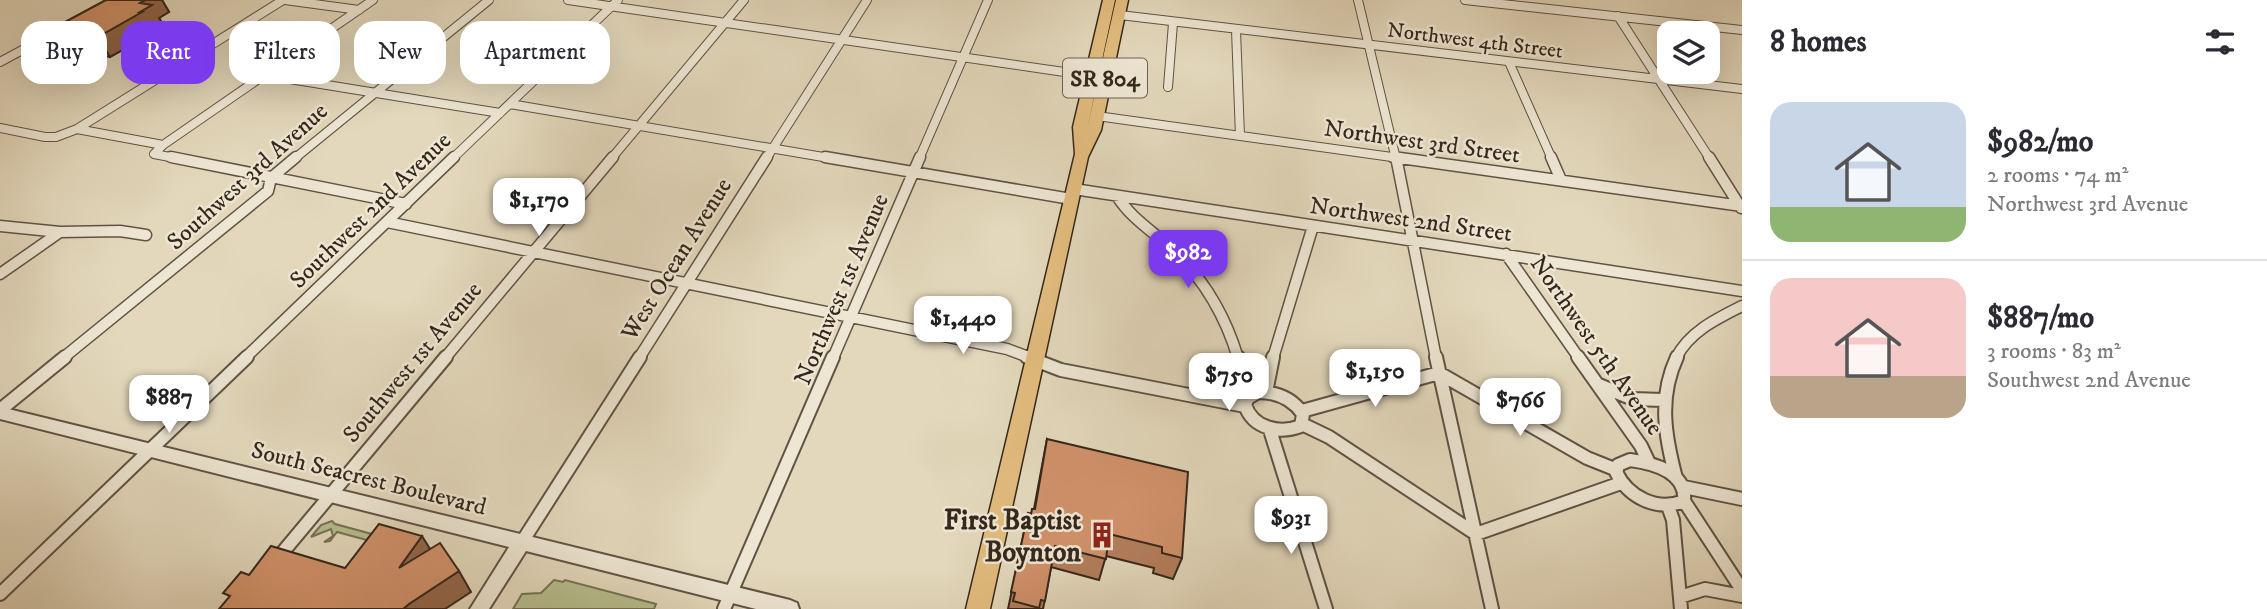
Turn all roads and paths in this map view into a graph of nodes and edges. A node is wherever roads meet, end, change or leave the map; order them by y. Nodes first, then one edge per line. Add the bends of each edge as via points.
1 (284, 0) edge
2 (373, 0) edge
3 (489, 0) edge
4 (568, 0) edge
5 (744, 0) edge
6 (867, 0) edge
7 (988, 0) edge
8 (1109, 0) edge
9 (1116, 0) edge
10 (1122, 0) edge
11 (1358, 0) edge
12 (1465, 0) edge
13 (615, 3) edge
14 (359, 10) junction
15 (1120, 15) junction
16 (1618, 16) junction
17 (79, 19) edge
18 (340, 23) edge
19 (725, 23) junction
20 (1172, 23) junction
21 (1236, 30) junction
22 (1742, 30) edge
23 (841, 40) junction
24 (1367, 46) junction
25 (964, 57) junction
26 (0, 62) edge
27 (1508, 62) junction
28 (1092, 76) junction
29 (1657, 79) joint
30 (252, 84) edge
31 (323, 84) edge
32 (1660, 84) edge
33 (1700, 84) edge
34 (1168, 87) dead end
35 (1742, 89) edge
36 (375, 92) junction
37 (510, 104) junction
38 (500, 113) junction
39 (1097, 116) junction
40 (639, 125) junction
41 (0, 128) edge
42 (77, 129) junction
43 (1240, 136) junction
44 (163, 145) junction
45 (770, 148) junction
46 (1082, 154) junction
47 (1396, 157) junction
48 (914, 172) junction
49 (271, 178) junction
50 (1561, 180) junction
51 (1072, 194) junction
52 (1117, 196) junction
53 (406, 204) junction
54 (1741, 207) edge
55 (387, 222) junction
56 (0, 226) edge
57 (1313, 226) junction
58 (60, 232) junction
59 (146, 236) dead end
60 (1413, 240) junction
61 (531, 252) junction
62 (1506, 254) junction
63 (0, 274) edge
64 (686, 283) junction
65 (1742, 291) edge
66 (1742, 306) edge
67 (852, 316) junction
68 (1035, 360) junction
69 (1439, 373) junction
70 (1598, 385) junction
71 (1266, 391) junction
72 (1663, 400) junction
73 (1247, 401) junction
74 (0, 412) edge
75 (1302, 418) junction
76 (1270, 430) junction
77 (150, 449) junction
78 (1649, 463) junction
79 (1619, 476) junction
80 (1681, 489) junction
81 (329, 494) junction
82 (1742, 499) edge
83 (1668, 506) junction
84 (1476, 534) junction
85 (522, 542) junction
86 (266, 571) edge
87 (1742, 590) edge
88 (0, 594) edge
89 (1742, 596) edge
90 (727, 602) edge
91 (1680, 603) edge
92 (479, 609) edge
93 (790, 609) edge
94 (978, 609) edge
95 (1326, 609) edge
96 (1492, 609) edge

1 - 14 street
1 - 42 street
2 - 14 street
3 - 36 street, Southwest 3rd Avenue
4 - 13 street
5 - 19 street, Southwest 1st Avenue
6 - 23 street, West Ocean Avenue
7 - 25 street, Northwest 1st Avenue
8 - 28 main road, SR 804
9 - 15 main road via 1115,11
10 - 15 main road, SR 804
11 - 24 street
12 - 16 street
13 - 19 street
13 - 37 street, Southwest 2nd Avenue
14 - 18 street
15 - 20 street, Northwest 4th Street
15 - 39 main road, SR 804
16 - 22 street
16 - 29 street
17 - 26 street
19 - 23 street
19 - 40 street, Southwest 1st Avenue
20 - 21 street, Northwest 4th Street
20 - 34 street
21 - 24 street, Northwest 4th Street
21 - 43 street
23 - 25 street
23 - 45 street, West Ocean Avenue
24 - 27 street, Northwest 4th Street
24 - 47 street
25 - 28 street
25 - 48 street, Northwest 1st Avenue
27 - 29 street, Northwest 4th Street
27 - 50 street
28 - 46 main road, SR 804 via 1080,127
30 - 44 street
31 - 36 street
32 - 54 street
33 - 35 street, Northwest 4th Street
36 - 38 street
36 - 49 street, Southwest 3rd Avenue
37 - 38 street, Southwest 2nd Avenue
37 - 40 street, Northwest 2nd Street
38 - 53 street, Southwest 2nd Avenue
39 - 43 street, Northwest 3rd Street
39 - 46 main road, SR 804
40 - 45 street, Northwest 2nd Street
40 - 61 street, Southwest 1st Avenue
41 - 42 street via 45,137
42 - 44 street
43 - 47 street, Northwest 3rd Street
44 - 49 street via 154,154
45 - 48 street, Northwest 2nd Street
45 - 64 street, West Ocean Avenue
46 - 51 main road, SR 804
47 - 50 street, Northwest 3rd Street
47 - 60 street
48 - 51 street, Northwest 2nd Street
48 - 67 street, Northwest 1st Avenue
49 - 53 street
49 - 74 street, Southwest 3rd Avenue via 268,191
50 - 54 street, Northwest 3rd Street
51 - 52 street, Northwest 2nd Street
51 - 68 main road, SR 804
52 - 57 street, Northwest 2nd Street
52 - 73 street via 1124,210 1190,268 1220,307
53 - 55 street, Southwest 2nd Avenue
55 - 61 street
55 - 77 street, Southwest 2nd Avenue
56 - 58 street
57 - 60 street, Northwest 2nd Street
57 - 71 street
58 - 59 street via 120,231
58 - 63 street
60 - 62 street, Northwest 2nd Street
60 - 69 street
61 - 64 street
61 - 81 street, Southwest 1st Avenue
62 - 65 street, Northwest 2nd Street
62 - 70 street, Northwest 5th Avenue
64 - 67 street
64 - 85 street, West Ocean Avenue
66 - 72 street via 1693,334 1675,356
67 - 68 street via 1007,349
67 - 90 street, Northwest 1st Avenue
68 - 73 street via 1060,370
68 - 94 main road, SR 804
69 - 75 street
69 - 79 street
69 - 84 street
70 - 72 street via 1633,399
70 - 78 street, Northwest 5th Avenue
71 - 73 street
71 - 75 street via 1289,398
72 - 80 street via 1663,428
73 - 76 street via 1249,417
74 - 77 street, South Seacrest Boulevard
75 - 76 street via 1291,431
75 - 84 street
76 - 95 street
77 - 81 street, South Seacrest Boulevard
77 - 88 street, Southwest 2nd Avenue
78 - 79 street via 1622,462
78 - 80 street
79 - 83 street via 1639,498
79 - 84 street
80 - 82 street
80 - 83 street
80 - 87 street
81 - 85 street, South Seacrest Boulevard
81 - 86 street, Southwest 1st Avenue
83 - 91 street
84 - 96 street
85 - 90 street, South Seacrest Boulevard
85 - 92 street
89 - 91 street via 1705,589
90 - 93 street, South Seacrest Boulevard

